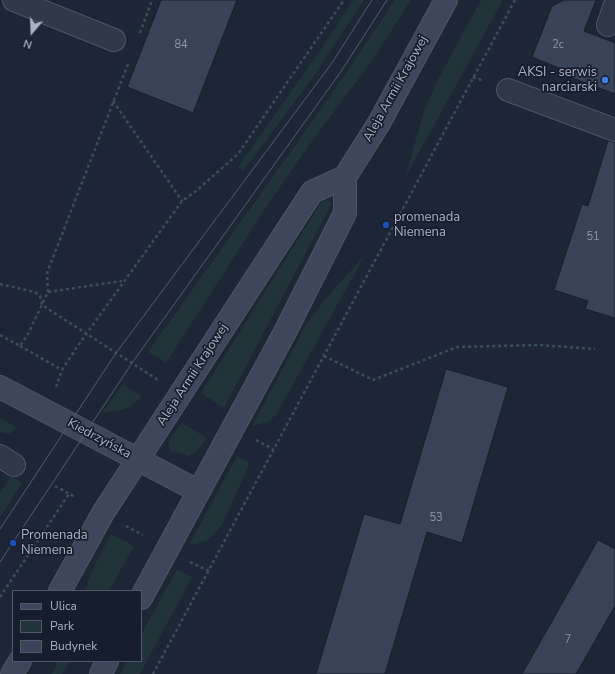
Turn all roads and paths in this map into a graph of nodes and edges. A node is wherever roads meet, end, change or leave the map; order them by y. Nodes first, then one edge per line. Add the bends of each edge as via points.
1 (14, 0) edge
2 (152, 0) edge
3 (344, 0) edge
4 (446, 0) edge
5 (515, 0) edge
6 (138, 36) dead end
7 (114, 40) dead end
8 (130, 58) dead end
9 (508, 90) dead end
10 (113, 101) junction
11 (615, 130) edge
12 (346, 177) junction
13 (182, 201) junction
14 (123, 281) junction
15 (0, 284) edge
16 (48, 292) junction
17 (42, 305) junction
18 (86, 334) junction
19 (0, 335) edge
20 (20, 346) junction
21 (594, 349) dead end
22 (324, 356) junction
23 (62, 370) junction
24 (154, 377) dead end
25 (0, 387) edge
26 (55, 390) dead end
27 (254, 438) dead end
28 (274, 449) junction
29 (138, 460) junction
30 (55, 486) dead end
31 (198, 491) junction
32 (69, 494) junction
33 (75, 497) dead end
34 (125, 525) dead end
35 (142, 535) dead end
36 (189, 561) dead end
37 (209, 572) junction
38 (61, 590) edge
39 (142, 596) edge
40 (0, 597) edge
41 (19, 662) edge
42 (106, 662) edge
43 (12, 674) edge
44 (100, 674) edge
45 (153, 674) edge

1 - 7 street
2 - 6 path
3 - 13 path via 238,154
4 - 12 main road, Aleja Armii Krajowej via 379,123
5 - 22 path
8 - 10 path
9 - 11 street
10 - 13 path
10 - 16 path via 47,273
12 - 29 main road, Aleja Armii Krajowej via 312,192
12 - 31 main road via 346,213 284,334
13 - 14 path
14 - 16 path
14 - 18 path
15 - 17 path via 35,292 40,296
16 - 17 path
17 - 18 path
17 - 20 path
18 - 23 path
18 - 24 path
19 - 20 path
20 - 23 path
21 - 22 path via 540,345 457,347 373,380
22 - 28 path
23 - 26 path
25 - 29 main road, Kiedrzyńska
27 - 28 path
28 - 37 path
29 - 31 main road, Kiedrzyńska
29 - 38 main road, Aleja Armii Krajowej via 103,513
30 - 32 path
31 - 39 main road
32 - 33 path
32 - 40 path
34 - 35 path
36 - 37 path
37 - 45 path
41 - 43 main road
42 - 44 main road

